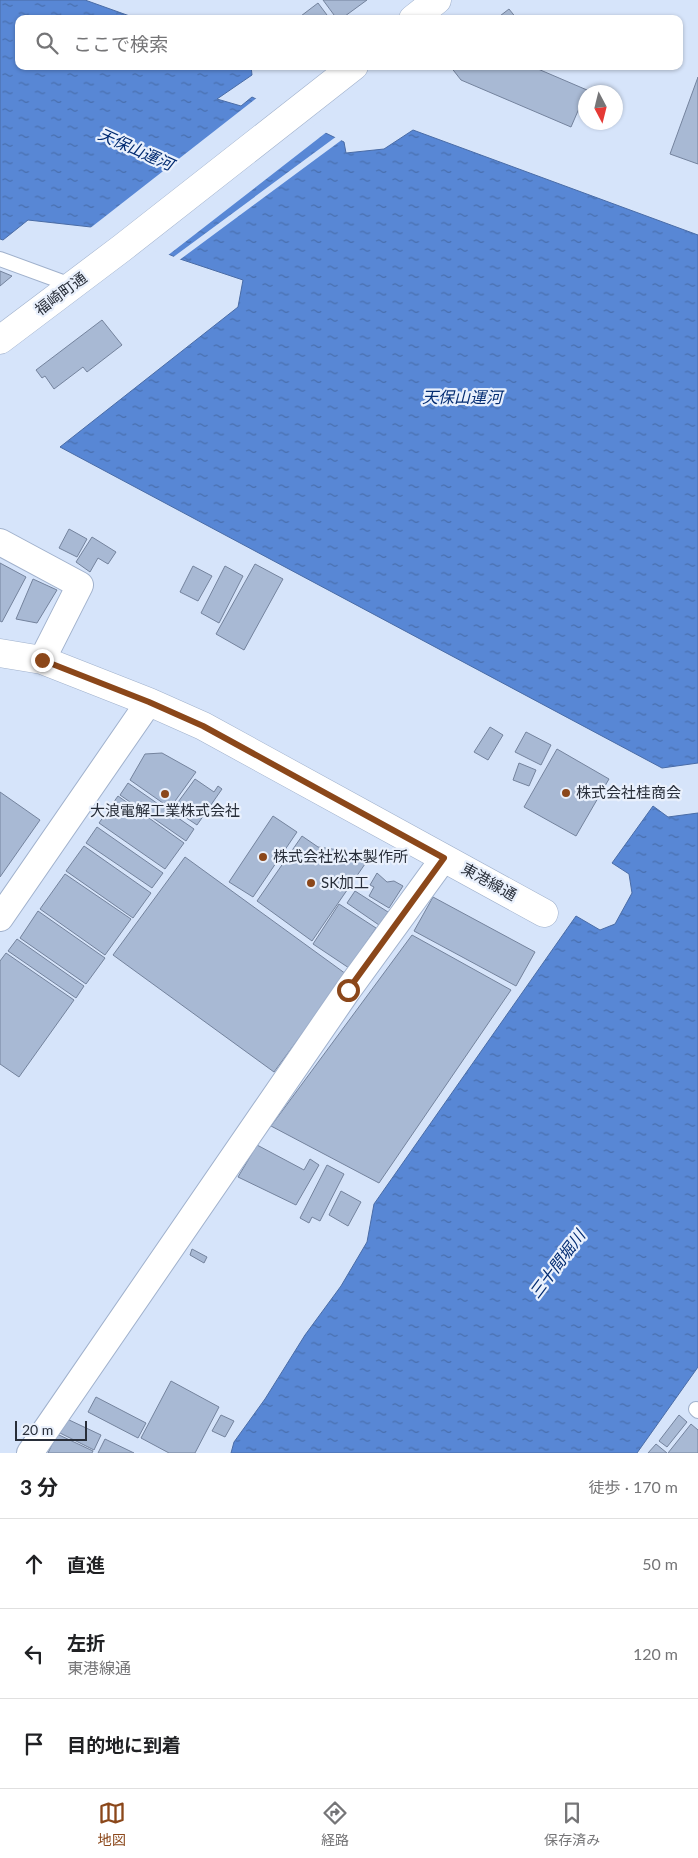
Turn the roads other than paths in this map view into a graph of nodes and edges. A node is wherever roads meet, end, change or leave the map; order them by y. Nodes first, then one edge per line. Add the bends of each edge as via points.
1 (437, 0) edge
2 (418, 15) edge
3 (349, 70) edge
4 (0, 259) edge
5 (71, 285) junction
6 (0, 340) edge
7 (0, 542) edge
8 (0, 653) edge
9 (42, 660) junction
10 (149, 702) junction
11 (444, 858) junction
12 (544, 913) dead end
13 (0, 918) edge
14 (30, 1453) edge

1 - 2 street
3 - 5 street, 福崎町通
4 - 5 lane
5 - 6 street, 福崎町通
7 - 9 street via 80,585
8 - 9 street, 東港線通
9 - 10 street, 東港線通
10 - 11 street, 東港線通 via 203,726
10 - 13 street
11 - 12 street, 東港線通
11 - 14 street via 348,990

